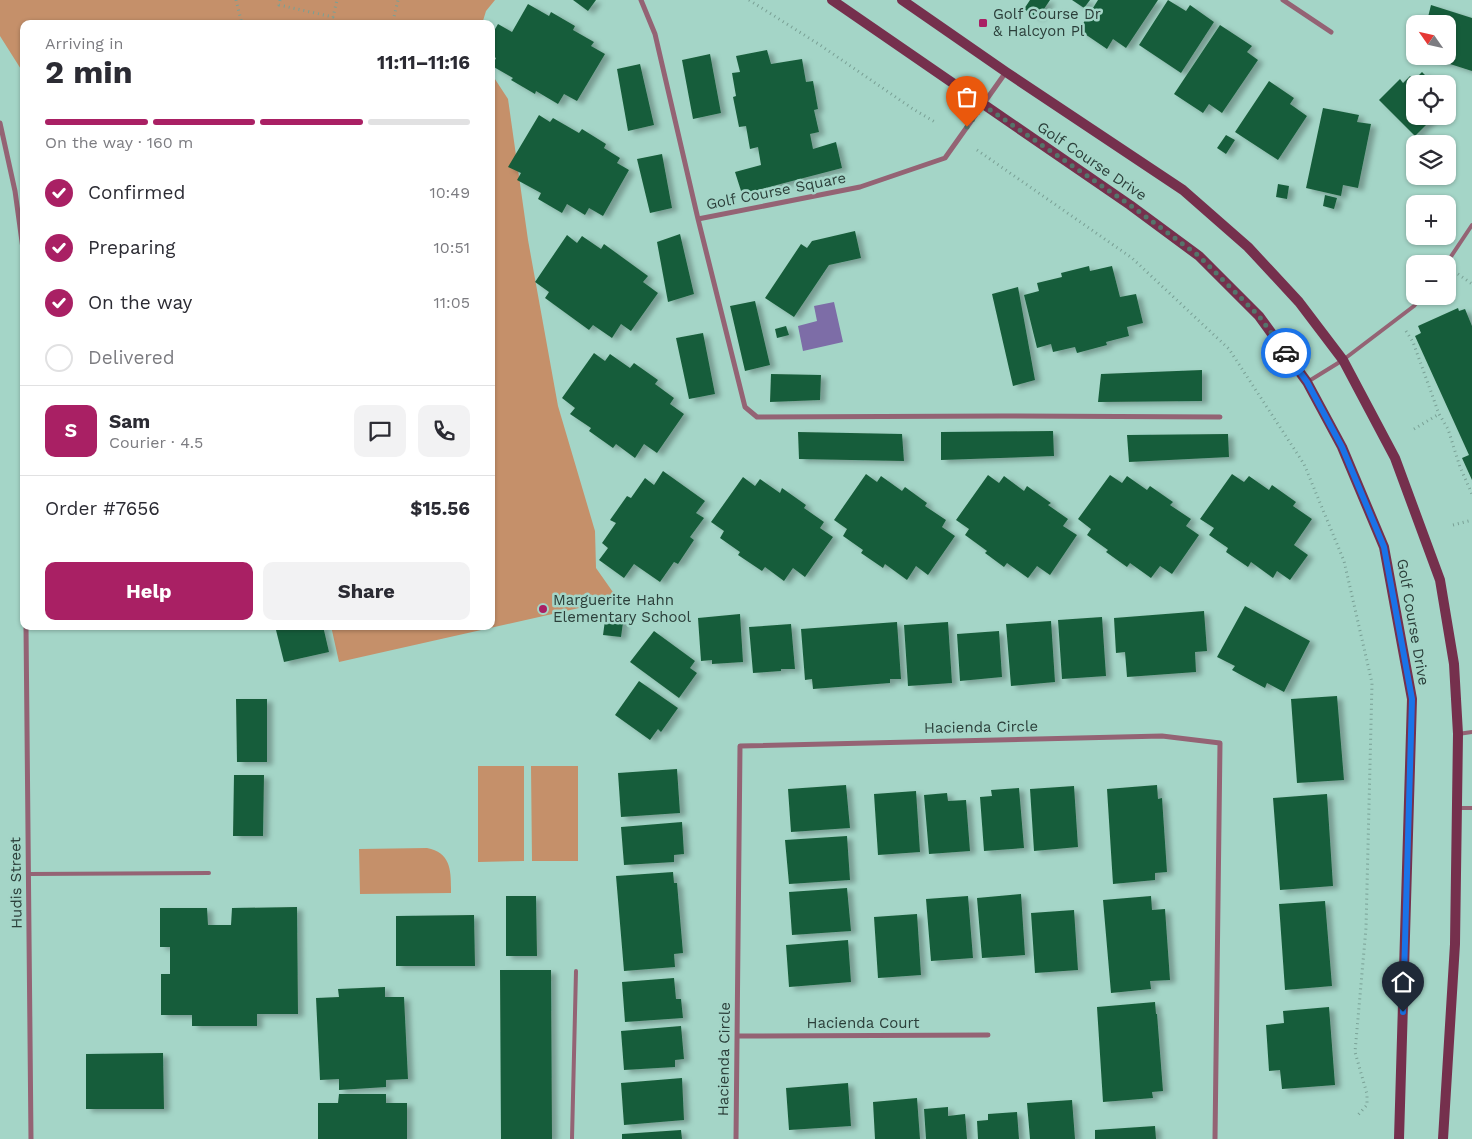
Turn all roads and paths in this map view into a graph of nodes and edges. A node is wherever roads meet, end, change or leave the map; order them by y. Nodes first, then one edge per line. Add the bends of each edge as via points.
1 (236, 0) edge
2 (280, 0) edge
3 (337, 0) edge
4 (398, 0) edge
5 (641, 0) edge
6 (749, 0) edge
7 (832, 0) edge
8 (902, 0) edge
9 (1283, 0) edge
10 (241, 20) edge
11 (393, 20) edge
12 (1331, 32) dead end
13 (1006, 72) junction
14 (983, 105) junction
15 (935, 122) dead end
16 (0, 123) edge
17 (977, 150) dead end
18 (698, 219) junction
19 (1472, 225) edge
20 (20, 227) edge
21 (1452, 255) edge
22 (1415, 305) edge
23 (1398, 318) junction
24 (1343, 360) junction
25 (1307, 382) junction
26 (1439, 414) junction
27 (1220, 417) dead end
28 (1414, 429) dead end
29 (1472, 494) edge
30 (1472, 520) edge
31 (1453, 525) dead end
32 (26, 630) edge
33 (1472, 732) edge
34 (1458, 734) junction
35 (1457, 808) junction
36 (1472, 808) edge
37 (209, 873) dead end
38 (29, 874) junction
39 (576, 971) dead end
40 (737, 1036) junction
41 (988, 1036) dead end
42 (1357, 1116) dead end
43 (30, 1139) edge
44 (572, 1139) edge
45 (736, 1139) edge
46 (1215, 1139) edge
47 (1399, 1139) edge
48 (1443, 1139) edge

1 - 10 path
2 - 3 path via 279,5 333,17
4 - 11 path
5 - 18 street, Golf Course Square via 655,34
6 - 15 path
7 - 14 street, Golf Course Drive
8 - 13 street, Golf Course Drive
9 - 12 street
13 - 14 street, Golf Course Square
13 - 24 street, Golf Course Drive via 1183,190 1248,247 1298,302
14 - 18 street, Golf Course Square via 945,158 860,187
14 - 25 street, Golf Course Drive via 1199,256 1259,316
16 - 20 street
17 - 42 path via 1132,258 1229,349 1304,464 1344,561 1372,683 1366,928 1355,1052 1367,1105
18 - 27 street via 746,407 758,417
19 - 21 lane
22 - 23 lane
23 - 24 lane
23 - 26 path via 1412,342
24 - 25 lane
24 - 34 street, Golf Course Drive via 1395,458 1440,580 1454,664
25 - 47 street, Golf Course Drive via 1342,447 1384,547 1412,699
26 - 28 path
26 - 29 path via 1448,429
30 - 31 path
32 - 38 street, Hudis Street
33 - 34 lane
34 - 35 street, Golf Course Drive
35 - 36 lane
35 - 48 street, Golf Course Drive via 1455,944
37 - 38 lane
38 - 43 street, Hudis Street
39 - 44 lane
40 - 41 street, Hacienda Court
40 - 45 street, Hacienda Circle
40 - 46 street, Hacienda Circle via 740,746 1162,736 1220,743

